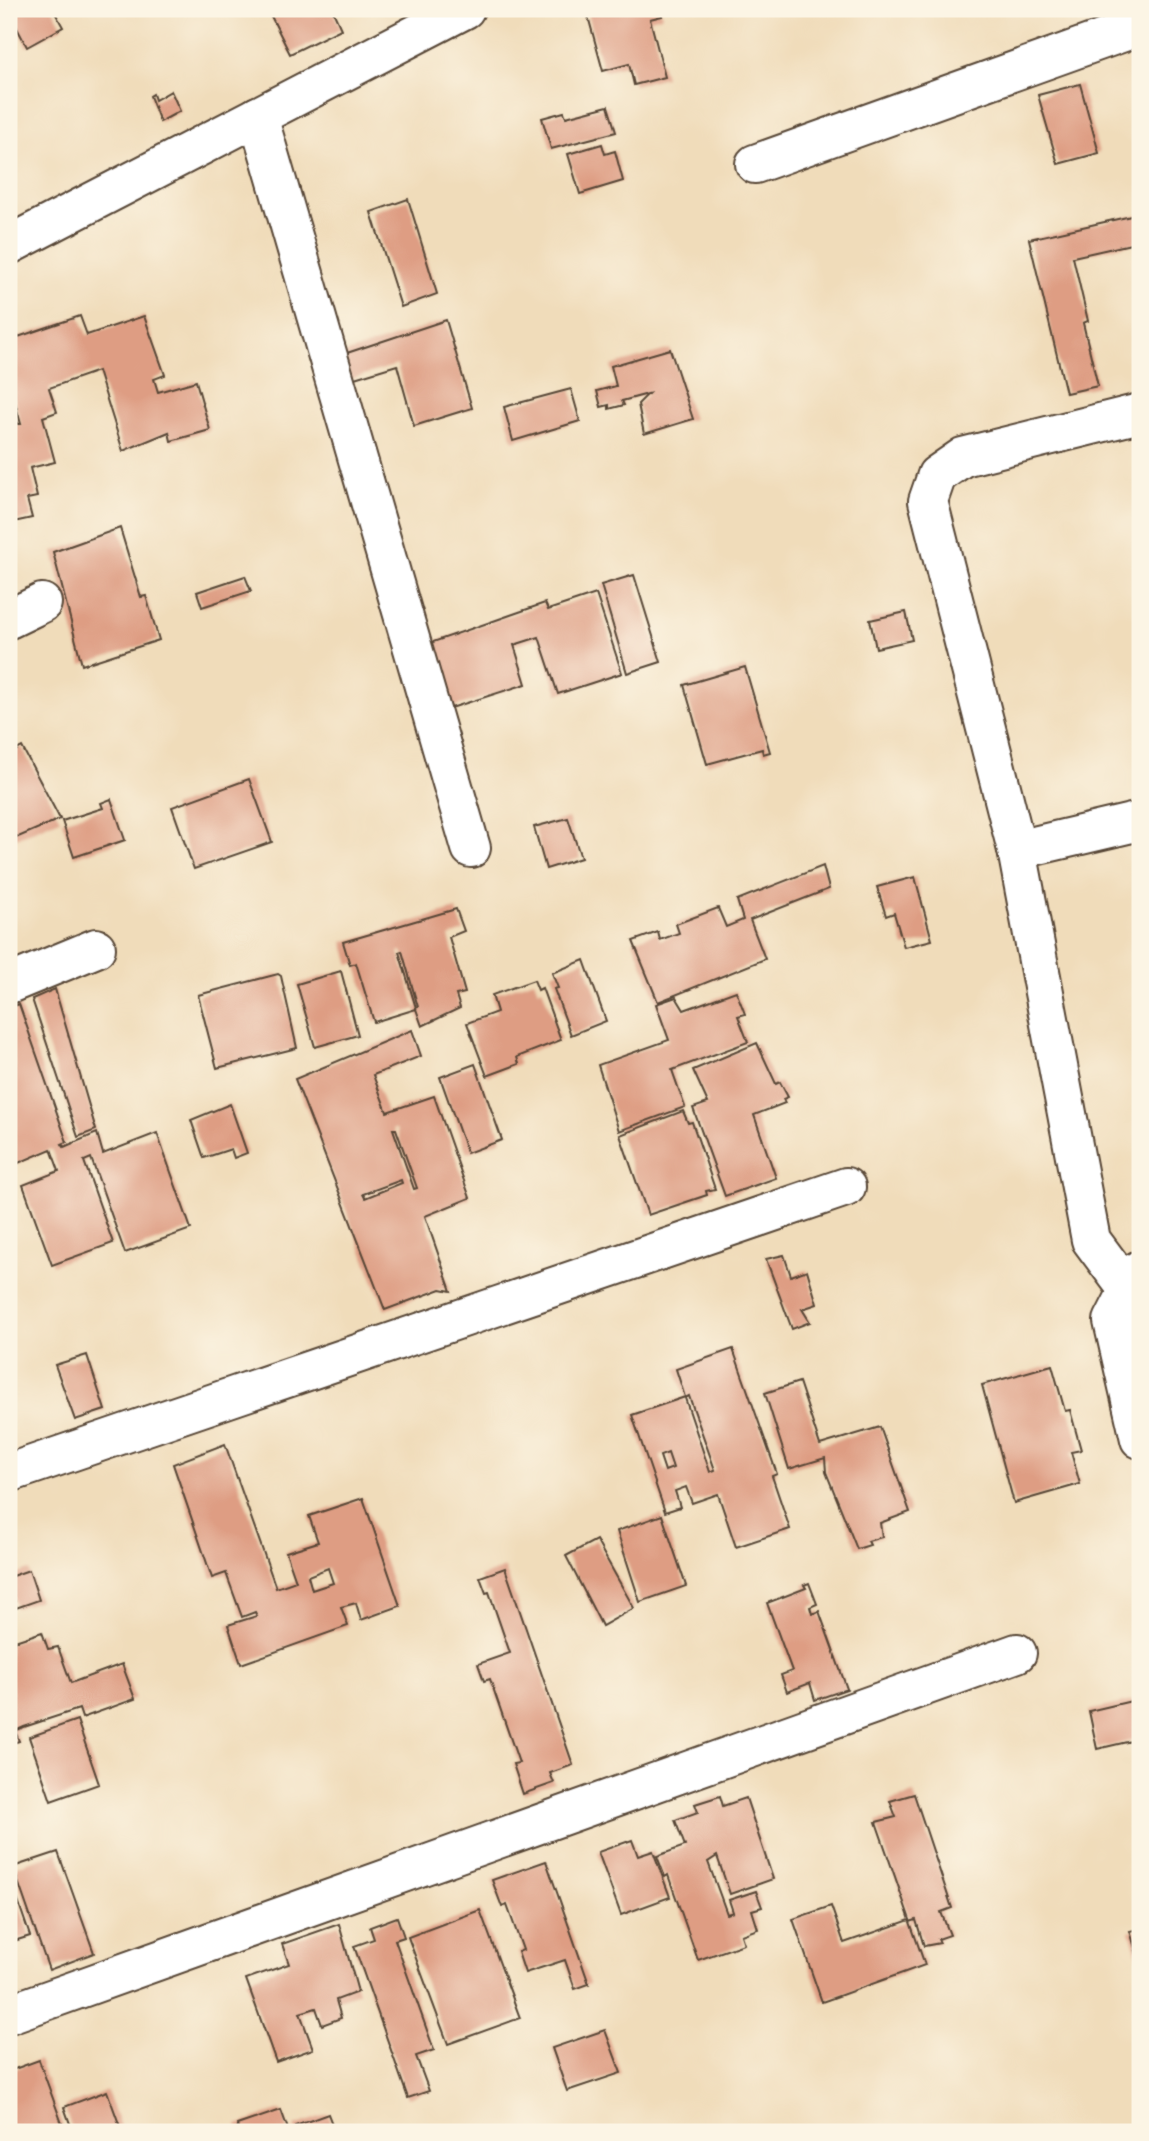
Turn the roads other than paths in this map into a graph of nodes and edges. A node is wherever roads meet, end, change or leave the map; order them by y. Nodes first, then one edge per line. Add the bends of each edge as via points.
1 (465, 9) edge
2 (1140, 26) edge
3 (258, 116) junction
4 (755, 164) dead end
5 (9, 245) edge
6 (1140, 412) edge
7 (1140, 821) edge
8 (471, 848) dead end
9 (1017, 850) junction
10 (96, 948) dead end
11 (9, 984) edge
12 (846, 1187) dead end
13 (1134, 1279) edge
14 (1140, 1439) edge
15 (9, 1473) edge
16 (1017, 1653) dead end
17 (9, 2014) edge

1 - 3 street
2 - 4 street
3 - 5 street
3 - 8 street
6 - 9 street via 963,457 937,475 928,501
7 - 9 street
9 - 13 street via 1091,1240
10 - 11 street
12 - 15 street
13 - 14 street via 1113,1321
16 - 17 street

